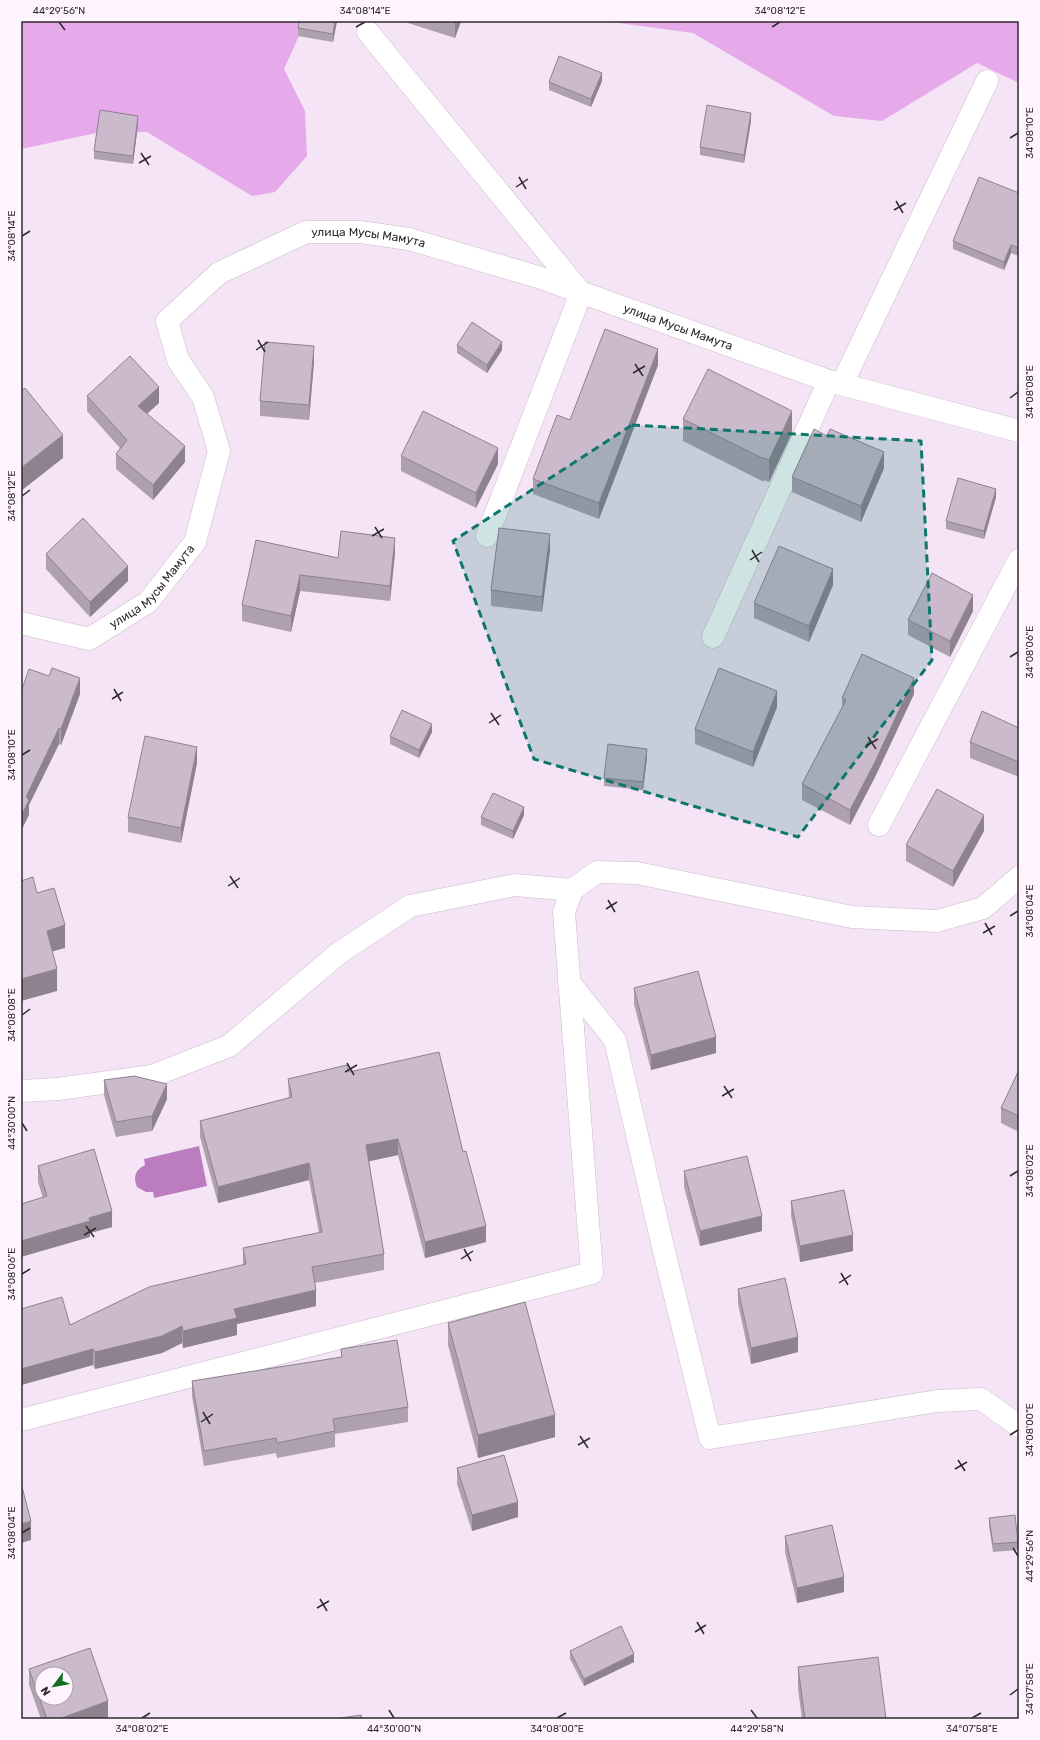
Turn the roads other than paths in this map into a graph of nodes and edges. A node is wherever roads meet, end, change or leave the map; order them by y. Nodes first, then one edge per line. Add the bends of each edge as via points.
1 (368, 32) dead end
2 (987, 81) dead end
3 (581, 293) junction
4 (836, 382) junction
5 (1019, 431) edge
6 (487, 536) dead end
7 (1019, 560) edge
8 (21, 623) edge
9 (713, 636) dead end
10 (879, 825) dead end
11 (1019, 878) edge
12 (572, 890) junction
13 (569, 982) junction
14 (21, 1090) edge
15 (21, 1420) edge
16 (1019, 1426) edge

1 - 3 street
2 - 4 street
3 - 4 street, улица Мусы Мамута
3 - 6 street
3 - 8 street, улица Мусы Мамута via 538,277 409,239 360,232 306,232 219,273 167,321 178,360 203,397 219,451 195,542 148,602 89,639
4 - 5 street, улица Мусы Мамута
4 - 9 street
7 - 10 street
11 - 12 street via 983,908 937,921 852,917 637,873 597,872
12 - 13 street via 564,912
12 - 14 street via 515,885 410,906 339,953 229,1046 152,1076 58,1089
13 - 15 street via 592,1273
13 - 16 street via 615,1040 710,1438 937,1401 981,1399

